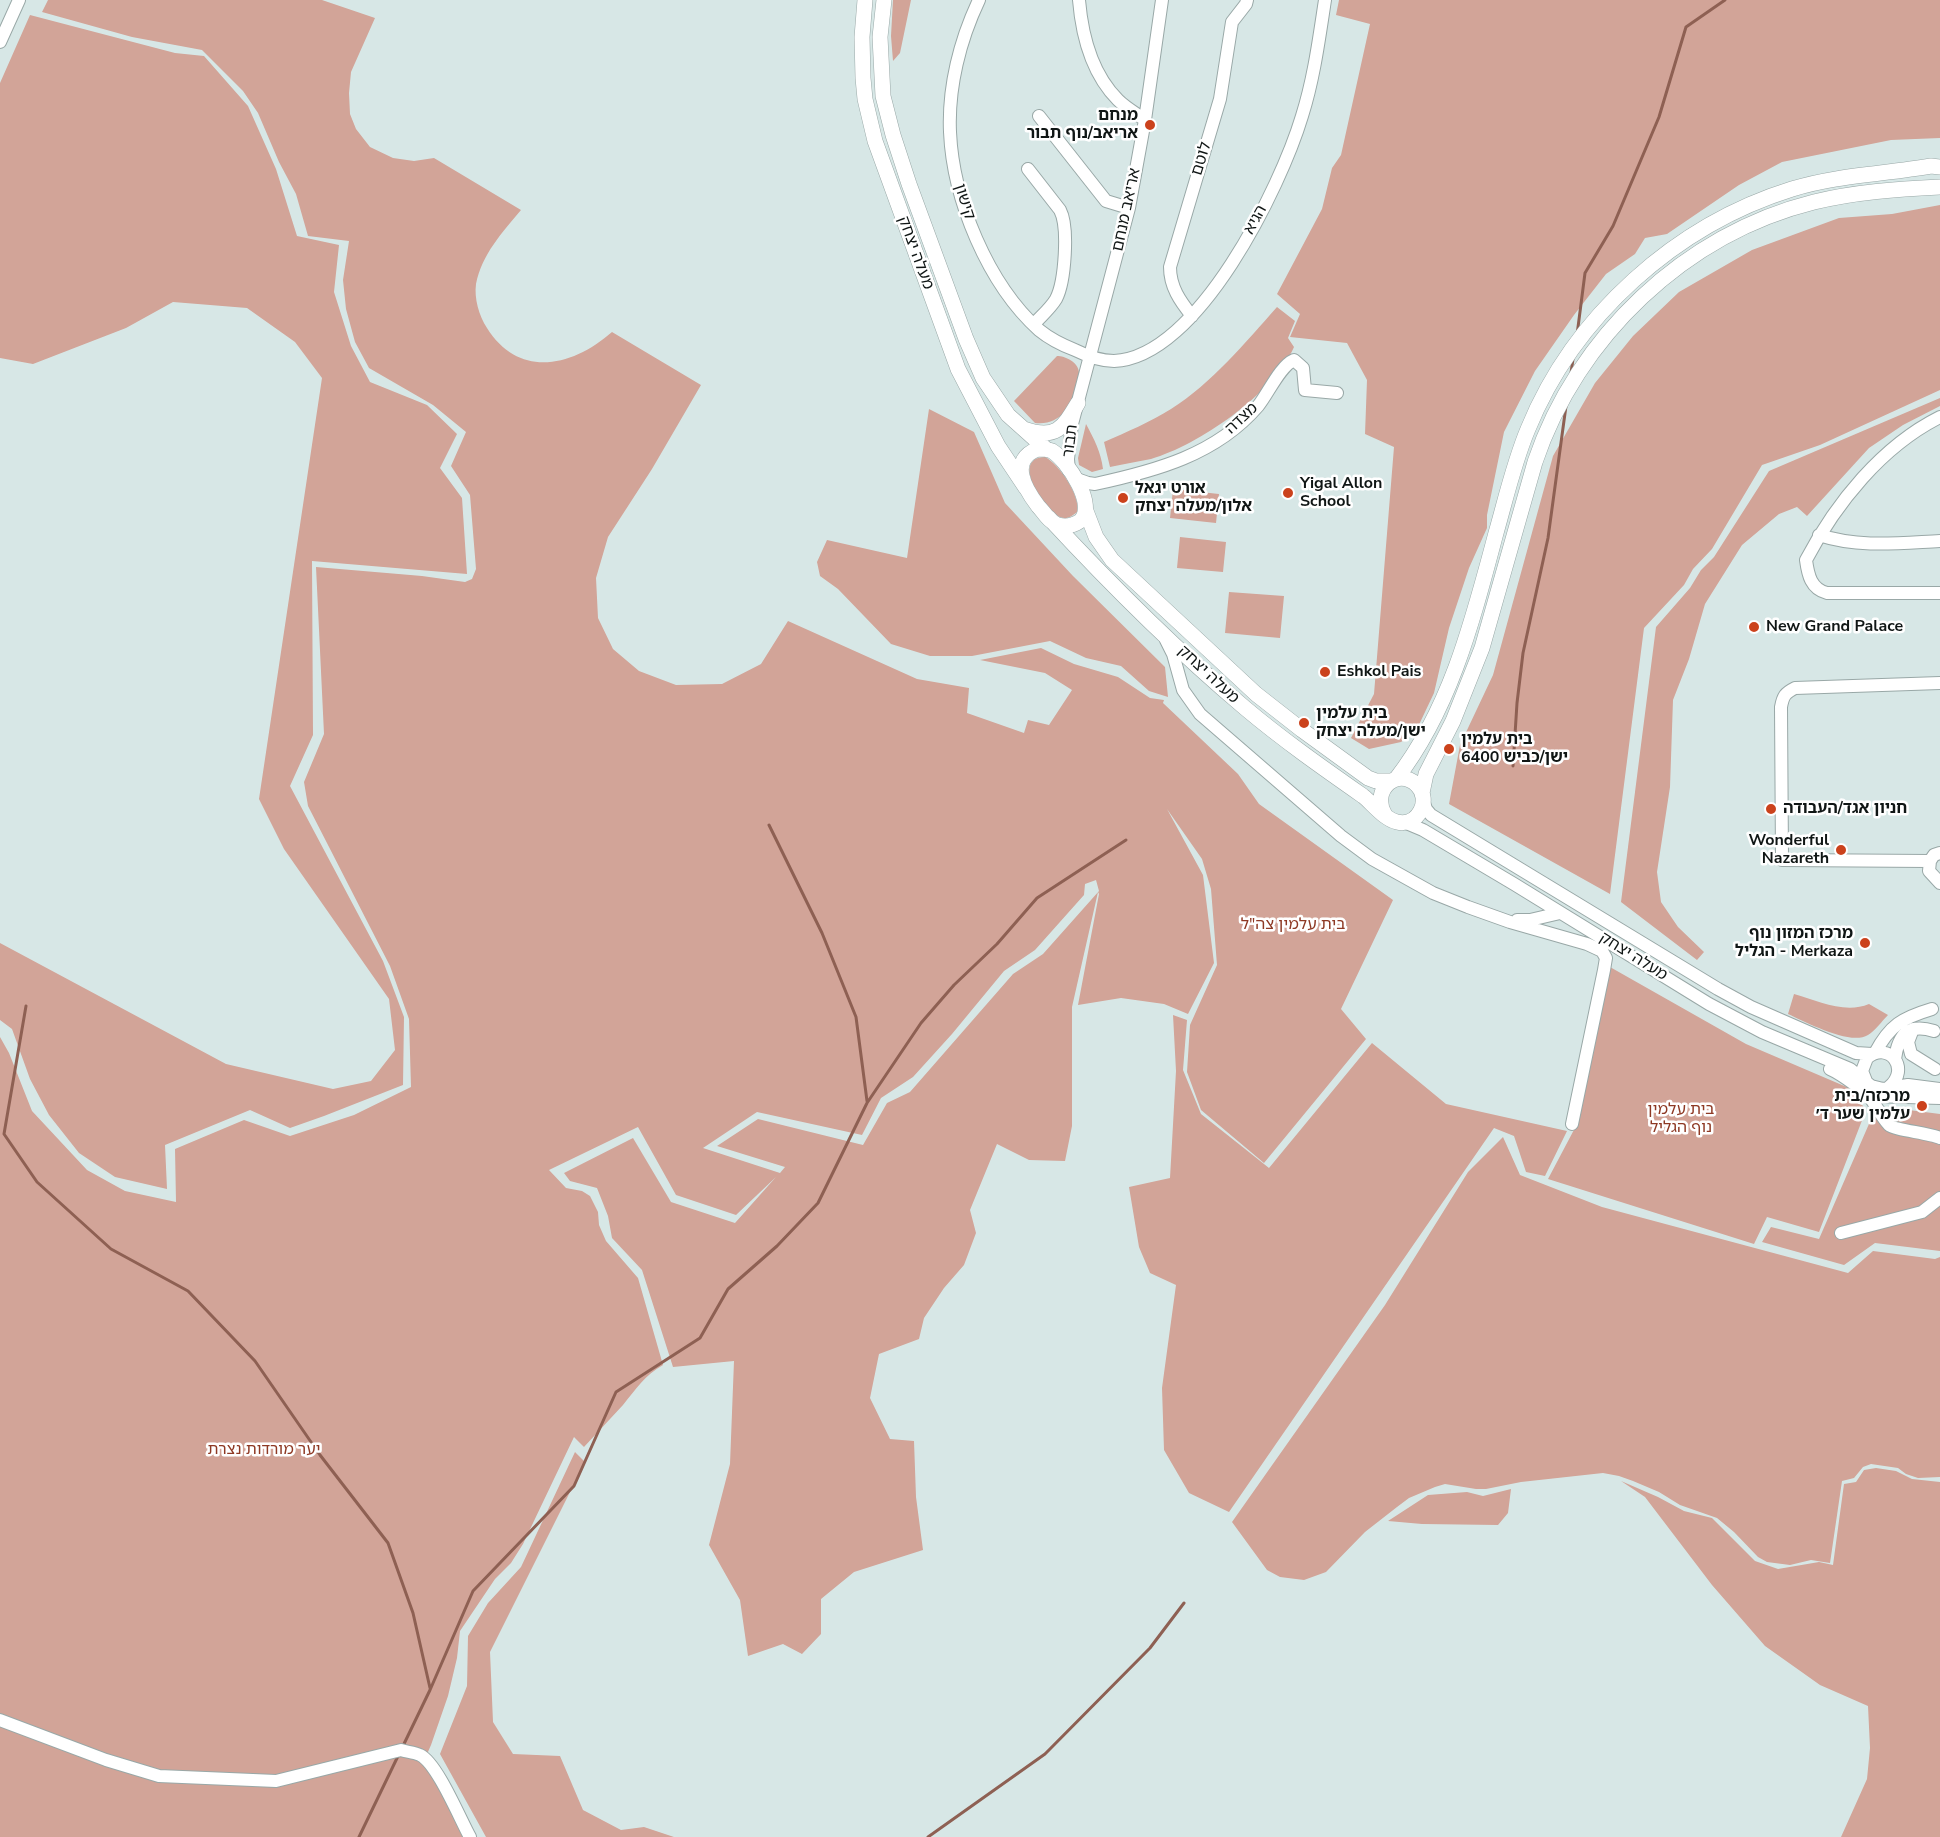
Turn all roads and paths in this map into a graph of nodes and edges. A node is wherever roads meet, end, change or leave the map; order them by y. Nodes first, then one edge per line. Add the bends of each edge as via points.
1 (20, 0) edge
2 (865, 0) edge
3 (884, 0) edge
4 (979, 0) edge
5 (1079, 0) edge
6 (1162, 0) edge
7 (1247, 0) edge
8 (1325, 0) edge
9 (0, 42) edge
10 (1039, 116) dead end
11 (1145, 120) junction
12 (1940, 167) edge
13 (1028, 169) dead end
14 (1940, 186) edge
15 (1129, 208) junction
16 (1192, 316) junction
17 (1034, 324) junction
18 (1090, 357) junction
19 (1337, 393) dead end
20 (1076, 410) junction
21 (1940, 417) edge
22 (1019, 427) junction
23 (1049, 450) junction
24 (1072, 474) junction
25 (1111, 480) junction
26 (1026, 488) junction
27 (1086, 507) junction
28 (1048, 517) junction
29 (1820, 535) junction
30 (1940, 541) edge
31 (1940, 593) edge
32 (1163, 632) junction
33 (1940, 683) edge
34 (1394, 780) junction
35 (1423, 796) junction
36 (1384, 815) junction
37 (1404, 822) junction
38 (1940, 853) edge
39 (1930, 861) junction
40 (1940, 883) edge
41 (1560, 913) junction
42 (1507, 921) junction
43 (1937, 1005) edge
44 (1913, 1029) junction
45 (1937, 1032) edge
46 (1874, 1054) junction
47 (1896, 1061) junction
48 (1938, 1069) edge
49 (1866, 1087) junction
50 (1889, 1087) junction
51 (1940, 1089) edge
52 (1902, 1096) junction
53 (1940, 1098) edge
54 (1886, 1120) junction
55 (1572, 1124) dead end
56 (1940, 1138) edge
57 (1940, 1198) edge
58 (1841, 1233) dead end
59 (0, 1720) edge
60 (470, 1837) edge

1 - 9 street
2 - 26 main road, מעלה יצחק via 863,78 878,149 963,379 998,446
3 - 22 main road, מעלה יצחק via 881,68 893,135 975,361 990,392
4 - 17 street, קישון via 961,46 952,91 954,171 966,214 983,250 1003,285
5 - 11 street via 1086,45 1094,64 1118,100
6 - 11 street, אריאב מנחם
7 - 16 street, לוטם via 1232,22 1220,99 1170,267 1174,289
8 - 16 street, הגיא via 1302,116 1279,176 1224,276
10 - 15 street via 1106,201
11 - 15 street, אריאב מנחם
12 - 34 main road via 1824,181 1763,199 1665,253 1606,308 1572,349 1528,427 1457,665 1418,749
13 - 17 street via 1060,210 1066,234 1059,292
14 - 35 main road via 1827,199 1756,222 1676,268 1606,335 1570,386 1545,434 1482,648 1453,721 1426,774
15 - 18 street, אריאב מנחם
16 - 18 street, הגיא via 1165,339 1134,357 1113,361
17 - 18 street, קישון via 1052,339
18 - 20 street, אריאב מנחם
19 - 25 street, מצדה via 1305,390 1303,368 1294,360 1258,406 1210,446 1167,466
20 - 22 main road via 1052,433
20 - 23 street, תבור via 1062,442
20 - 24 street, תבור via 1068,459
21 - 29 street via 1898,444 1875,466
22 - 23 main road, מעלה יצחק
23 - 24 main road, מעלה יצחק
23 - 26 main road via 1033,451 1025,459 1022,476
24 - 25 street, מצדה via 1088,483
24 - 27 main road, מעלה יצחק via 1083,492
25 - 27 street, מצדה via 1095,489
26 - 28 main road, מעלה יצחק
27 - 28 main road via 1082,519 1071,525 1060,525
27 - 34 main road, מעלה יצחק via 1096,537 1112,560 1256,694 1368,778
28 - 32 main road, מעלה יצחק via 1113,587
29 - 30 street via 1861,544
29 - 31 street via 1806,560 1812,583 1819,591
32 - 36 main road, מעלה יצחק via 1244,707
32 - 42 street via 1191,703 1276,781 1372,859 1433,893
33 - 39 street via 1794,688 1783,696 1781,707 1782,860
34 - 35 main road via 1402,778 1414,783
34 - 36 main road via 1380,796
35 - 37 main road via 1420,813
35 - 46 street, מעלה יצחק via 1431,814 1718,989 1856,1053
36 - 37 main road
37 - 41 street, מעלה יצחק
38 - 39 street
39 - 40 street via 1929,871
41 - 42 street
41 - 49 street, מעלה יצחק via 1762,1032 1850,1069
42 - 55 street via 1587,944 1602,951 1606,958
43 - 45 street via 1928,1017
43 - 46 street via 1896,1025
44 - 45 street
44 - 47 street via 1900,1039
44 - 48 street via 1908,1048 1915,1057
46 - 47 street via 1888,1053
46 - 49 street via 1863,1065
47 - 48 street
47 - 50 street via 1899,1075
49 - 50 street
49 - 52 street via 1872,1096
49 - 54 street
50 - 51 street
52 - 53 street
52 - 54 street via 1885,1109
54 - 56 street via 1893,1128
57 - 58 street via 1922,1212
59 - 60 street via 159,1776 276,1781 401,1750 420,1755 435,1771

